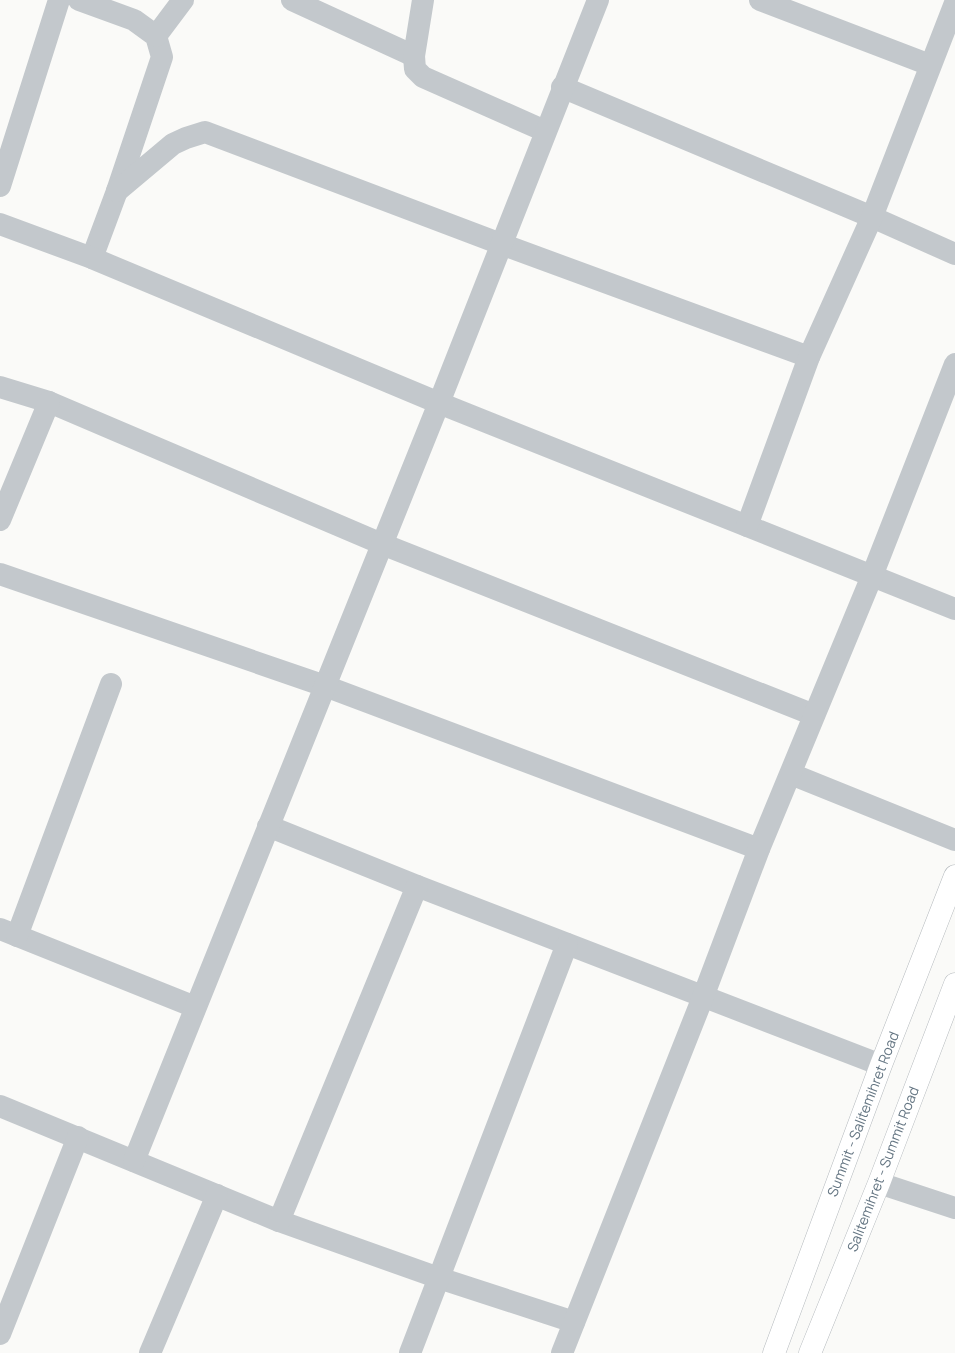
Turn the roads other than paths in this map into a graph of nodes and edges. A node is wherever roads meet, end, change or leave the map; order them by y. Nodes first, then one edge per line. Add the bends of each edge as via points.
1 (59, 0) edge
2 (79, 0) edge
3 (183, 0) edge
4 (292, 0) edge
5 (423, 0) edge
6 (598, 0) edge
7 (760, 0) edge
8 (955, 3) edge
9 (156, 36) junction
10 (414, 56) junction
11 (930, 65) junction
12 (562, 87) junction
13 (545, 131) junction
14 (0, 186) edge
15 (117, 191) junction
16 (872, 217) junction
17 (0, 224) edge
18 (501, 244) junction
19 (955, 254) edge
20 (92, 258) junction
21 (810, 358) junction
22 (955, 364) edge
23 (0, 387) edge
24 (49, 402) junction
25 (439, 403) junction
26 (0, 520) edge
27 (747, 526) junction
28 (382, 544) junction
29 (0, 574) edge
30 (872, 576) junction
31 (955, 609) edge
32 (112, 684) dead end
33 (326, 686) junction
34 (814, 715) junction
35 (791, 774) junction
36 (268, 826) junction
37 (955, 840) edge
38 (759, 849) junction
39 (955, 876) edge
40 (417, 886) junction
41 (8, 932) edge
42 (567, 944) junction
43 (955, 984) edge
44 (703, 997) junction
45 (195, 1007) junction
46 (950, 1010) edge
47 (881, 1065) junction
48 (0, 1106) edge
49 (78, 1137) junction
50 (134, 1161) junction
51 (879, 1183) junction
52 (218, 1195) junction
53 (955, 1208) edge
54 (279, 1221) junction
55 (439, 1278) junction
56 (574, 1322) junction
57 (0, 1334) edge
58 (150, 1353) edge
59 (410, 1353) edge
60 (562, 1353) edge
61 (774, 1353) edge
62 (810, 1353) edge

1 - 14 street
2 - 9 street via 134,20
3 - 9 street
4 - 10 street
5 - 10 street
6 - 12 street
7 - 11 street
8 - 11 street
9 - 15 street via 162,58
10 - 13 street via 416,69 423,77
11 - 16 street
12 - 13 street
12 - 16 street
13 - 18 street
15 - 18 street via 173,144 205,132
15 - 20 street
16 - 19 street
16 - 21 street
17 - 20 street
18 - 21 street
18 - 25 street
20 - 25 street
21 - 27 street
22 - 30 street
23 - 24 street
24 - 26 street
24 - 28 street
25 - 27 street
25 - 28 street
27 - 30 street
28 - 33 street
28 - 34 street
29 - 33 street
30 - 31 street
30 - 34 street
32 - 41 street
33 - 36 street
33 - 38 street
34 - 35 street
35 - 37 street
35 - 38 street
36 - 40 street
36 - 45 street
38 - 44 street
39 - 47 main road, Summit - Salitemihret Road
40 - 42 street
40 - 54 street
41 - 45 street
42 - 44 street
42 - 55 street
43 - 46 main road, Salitemihret - Summit Road
44 - 47 street
44 - 56 street
45 - 50 street
46 - 51 main road, Salitemihret - Summit Road
47 - 61 main road, Summit - Salitemihret Road
48 - 49 street
49 - 50 street
49 - 57 street
50 - 52 street
51 - 53 street
51 - 62 main road, Salitemihret - Summit Road
52 - 54 street
52 - 58 street
54 - 55 street
55 - 56 street
55 - 59 street
56 - 60 street

